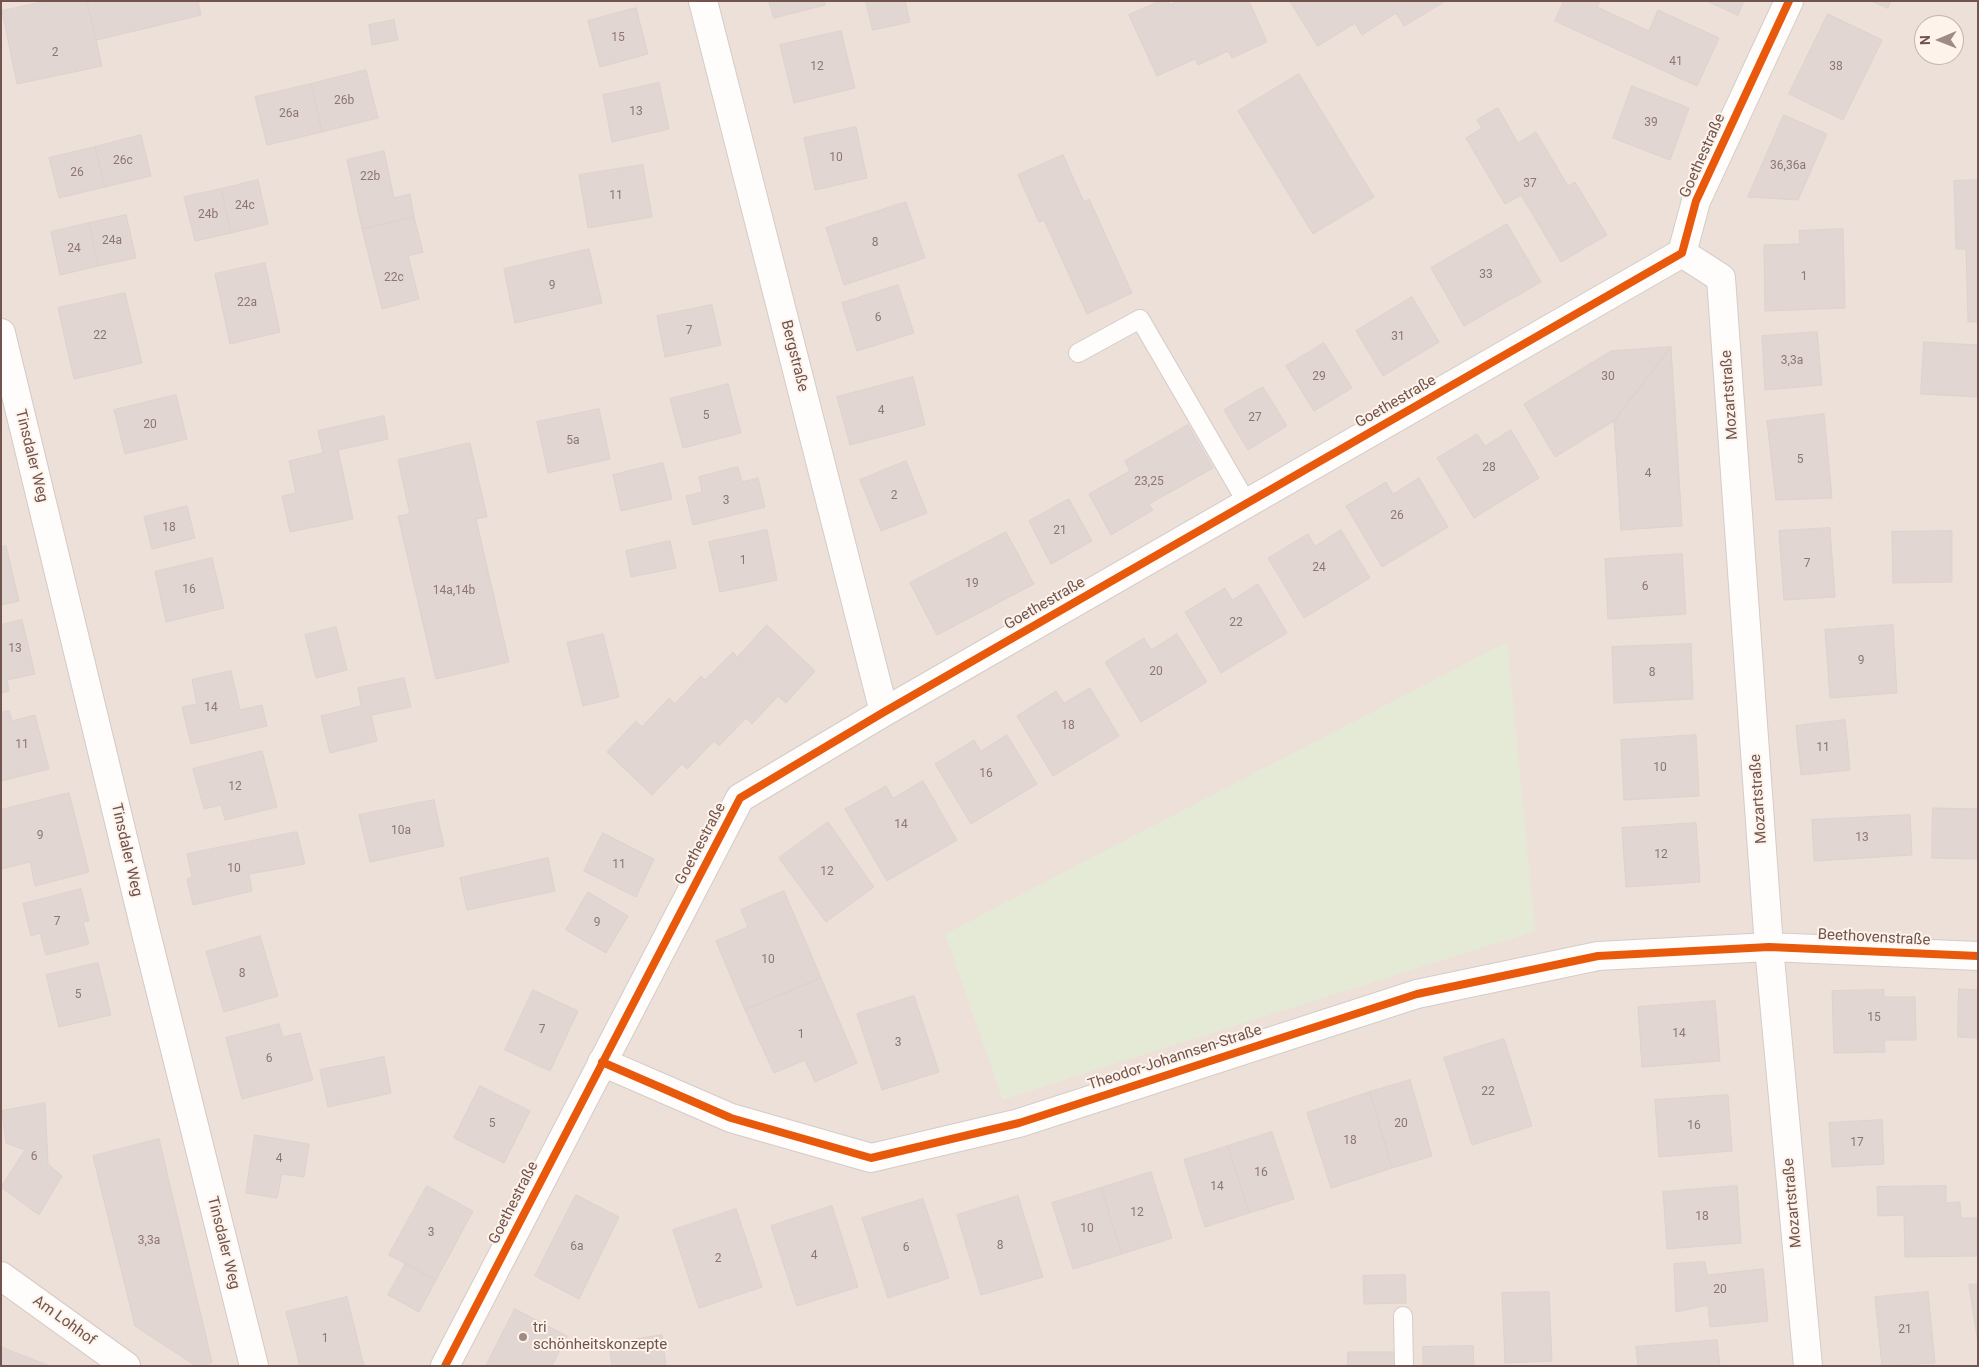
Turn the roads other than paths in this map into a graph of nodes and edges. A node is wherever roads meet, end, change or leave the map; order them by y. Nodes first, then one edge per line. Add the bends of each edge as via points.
1 (703, 1) edge
2 (1789, 1) edge
3 (1682, 253) junction
4 (1, 333) edge
5 (1078, 353) dead end
6 (1247, 503) junction
7 (884, 712) junction
8 (1769, 947) junction
9 (1978, 956) edge
10 (602, 1062) junction
11 (1, 1276) edge
12 (1402, 1316) dead end
13 (126, 1366) edge
14 (254, 1366) edge
15 (444, 1366) edge
16 (1404, 1366) edge
17 (1808, 1366) edge

1 - 7 street, Bergstraße
2 - 3 street, Goethestraße via 1696,201
3 - 6 street, Goethestraße
3 - 8 street, Mozartstraße via 1721,278
4 - 14 street, Tinsdaler Weg
5 - 6 lane via 1140,319
6 - 7 street, Goethestraße
7 - 10 street, Goethestraße via 740,798
8 - 9 street, Beethovenstraße
8 - 10 street, Theodor-Johannsen-Straße via 1598,956 1417,994 1019,1123 871,1158 730,1118
8 - 17 street, Mozartstraße
10 - 15 street, Goethestraße
11 - 13 street, Am Lohhof
12 - 16 lane

